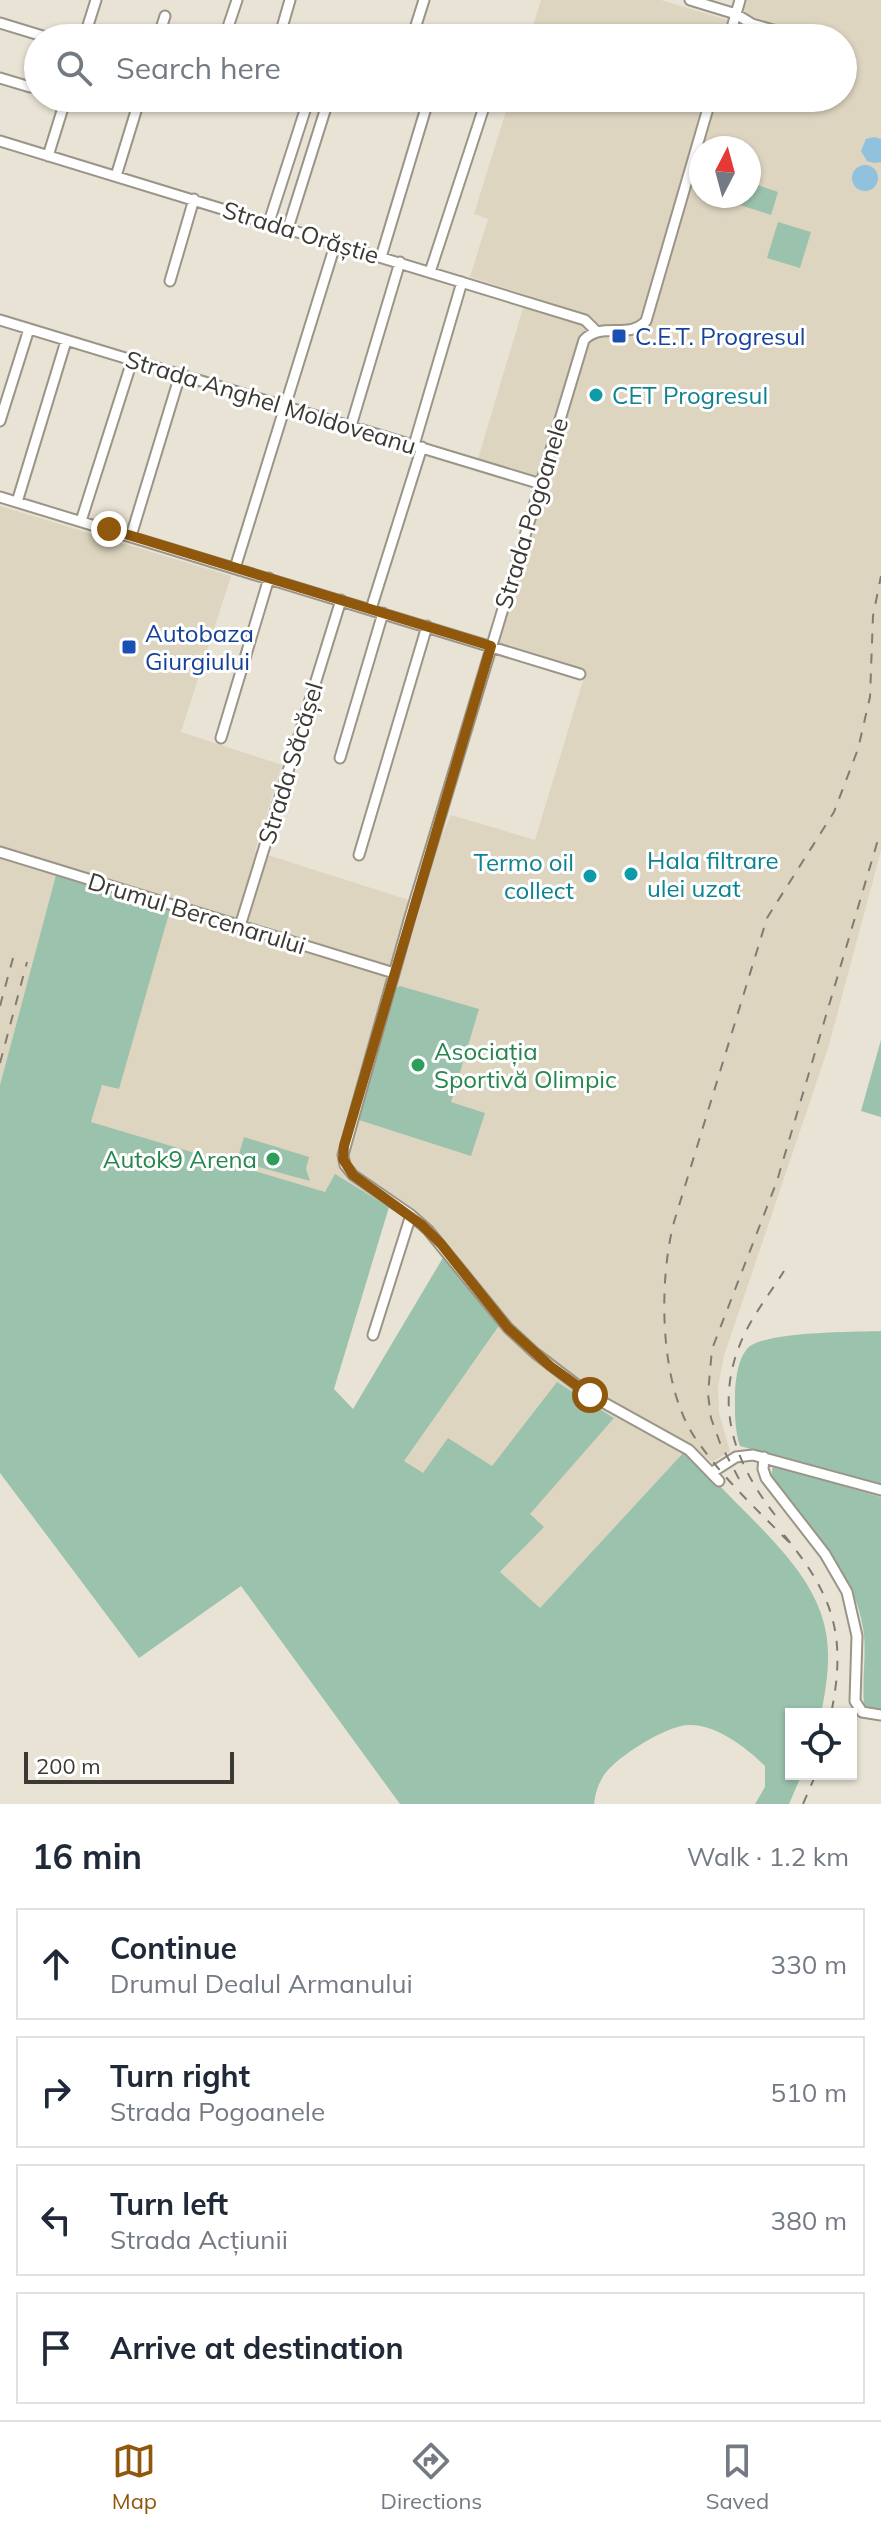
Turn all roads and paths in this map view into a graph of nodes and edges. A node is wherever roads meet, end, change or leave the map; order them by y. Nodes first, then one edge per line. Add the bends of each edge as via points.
1 (96, 0) edge
2 (237, 0) edge
3 (290, 0) edge
4 (424, 0) edge
5 (690, 0) edge
6 (740, 0) edge
7 (736, 14) junction
8 (165, 16) dead end
9 (0, 23) edge
10 (88, 24) edge
11 (162, 24) edge
12 (229, 24) edge
13 (283, 24) edge
14 (416, 24) edge
15 (733, 24) edge
16 (752, 24) edge
17 (24, 30) edge
18 (0, 78) edge
19 (24, 85) edge
20 (62, 112) edge
21 (136, 112) edge
22 (304, 112) edge
23 (325, 112) edge
24 (425, 112) edge
25 (482, 112) edge
26 (707, 112) edge
27 (0, 141) edge
28 (48, 156) junction
29 (116, 176) junction
30 (194, 199) junction
31 (269, 222) junction
32 (288, 228) junction
33 (336, 242) junction
34 (381, 257) junction
35 (400, 262) junction
36 (430, 272) junction
37 (170, 281) dead end
38 (462, 282) junction
39 (0, 320) edge
40 (29, 329) junction
41 (596, 331) junction
42 (66, 341) junction
43 (132, 361) junction
44 (180, 375) junction
45 (286, 406) junction
46 (0, 421) edge
47 (351, 426) junction
48 (418, 446) junction
49 (541, 484) junction
50 (0, 497) edge
51 (17, 502) junction
52 (81, 521) junction
53 (131, 536) junction
54 (235, 568) junction
55 (269, 578) junction
56 (341, 600) junction
57 (371, 609) junction
58 (383, 613) junction
59 (427, 626) junction
60 (491, 646) junction
61 (580, 674) dead end
62 (221, 738) dead end
63 (340, 758) dead end
64 (0, 852) edge
65 (359, 855) dead end
66 (240, 926) junction
67 (394, 973) junction
68 (411, 1215) junction
69 (373, 1335) dead end
70 (764, 1457) junction
71 (881, 1490) edge
72 (881, 1715) edge

1 - 10 street
2 - 12 street
3 - 13 street
4 - 14 street
5 - 7 street
6 - 7 street
7 - 15 street
7 - 16 street
8 - 11 street
9 - 17 street
18 - 19 street
20 - 28 street
21 - 29 street
22 - 31 street
23 - 32 street
24 - 34 street
25 - 36 street
26 - 41 street via 646,321 636,330
27 - 28 street, Strada Orăștie
28 - 29 street, Strada Orăștie
29 - 30 street, Strada Orăștie
30 - 31 street, Strada Orăștie
30 - 37 street
31 - 32 street, Strada Orăștie
32 - 33 street, Strada Orăștie
33 - 34 street, Strada Orăștie
33 - 45 street
34 - 35 street, Strada Orăștie
35 - 36 street, Strada Orăștie
35 - 47 street
36 - 38 street, Strada Orăștie
38 - 41 street, Strada Orăștie via 585,320
38 - 48 street
39 - 40 street, Strada Anghel Moldoveanu
40 - 42 street, Strada Anghel Moldoveanu
40 - 46 street
41 - 49 street, Strada Pogoanele via 584,340
42 - 43 street, Strada Anghel Moldoveanu
42 - 51 street
43 - 44 street, Strada Anghel Moldoveanu
43 - 52 street
44 - 45 street, Strada Anghel Moldoveanu
44 - 53 street
45 - 47 street, Strada Anghel Moldoveanu
45 - 54 street
47 - 48 street, Strada Anghel Moldoveanu
48 - 49 street, Strada Anghel Moldoveanu
48 - 57 street
49 - 60 street, Strada Pogoanele
50 - 51 street
51 - 52 street
52 - 53 street
53 - 54 street
54 - 55 street
55 - 56 street
55 - 62 street
56 - 57 street
56 - 66 street, Strada Săcășel
57 - 58 street
58 - 59 street
58 - 63 street
59 - 60 street
59 - 65 street
60 - 61 street
60 - 67 street, Strada Pogoanele
64 - 66 street, Drumul Bercenarului
66 - 67 street, Drumul Bercenarului
67 - 68 street, Strada Pogoanele via 343,1159 353,1175
68 - 69 street
68 - 70 street via 508,1328 590,1395 689,1450 715,1477 736,1457
70 - 71 street
70 - 72 street via 772,1488 825,1554 847,1592 857,1636 855,1701 862,1712

